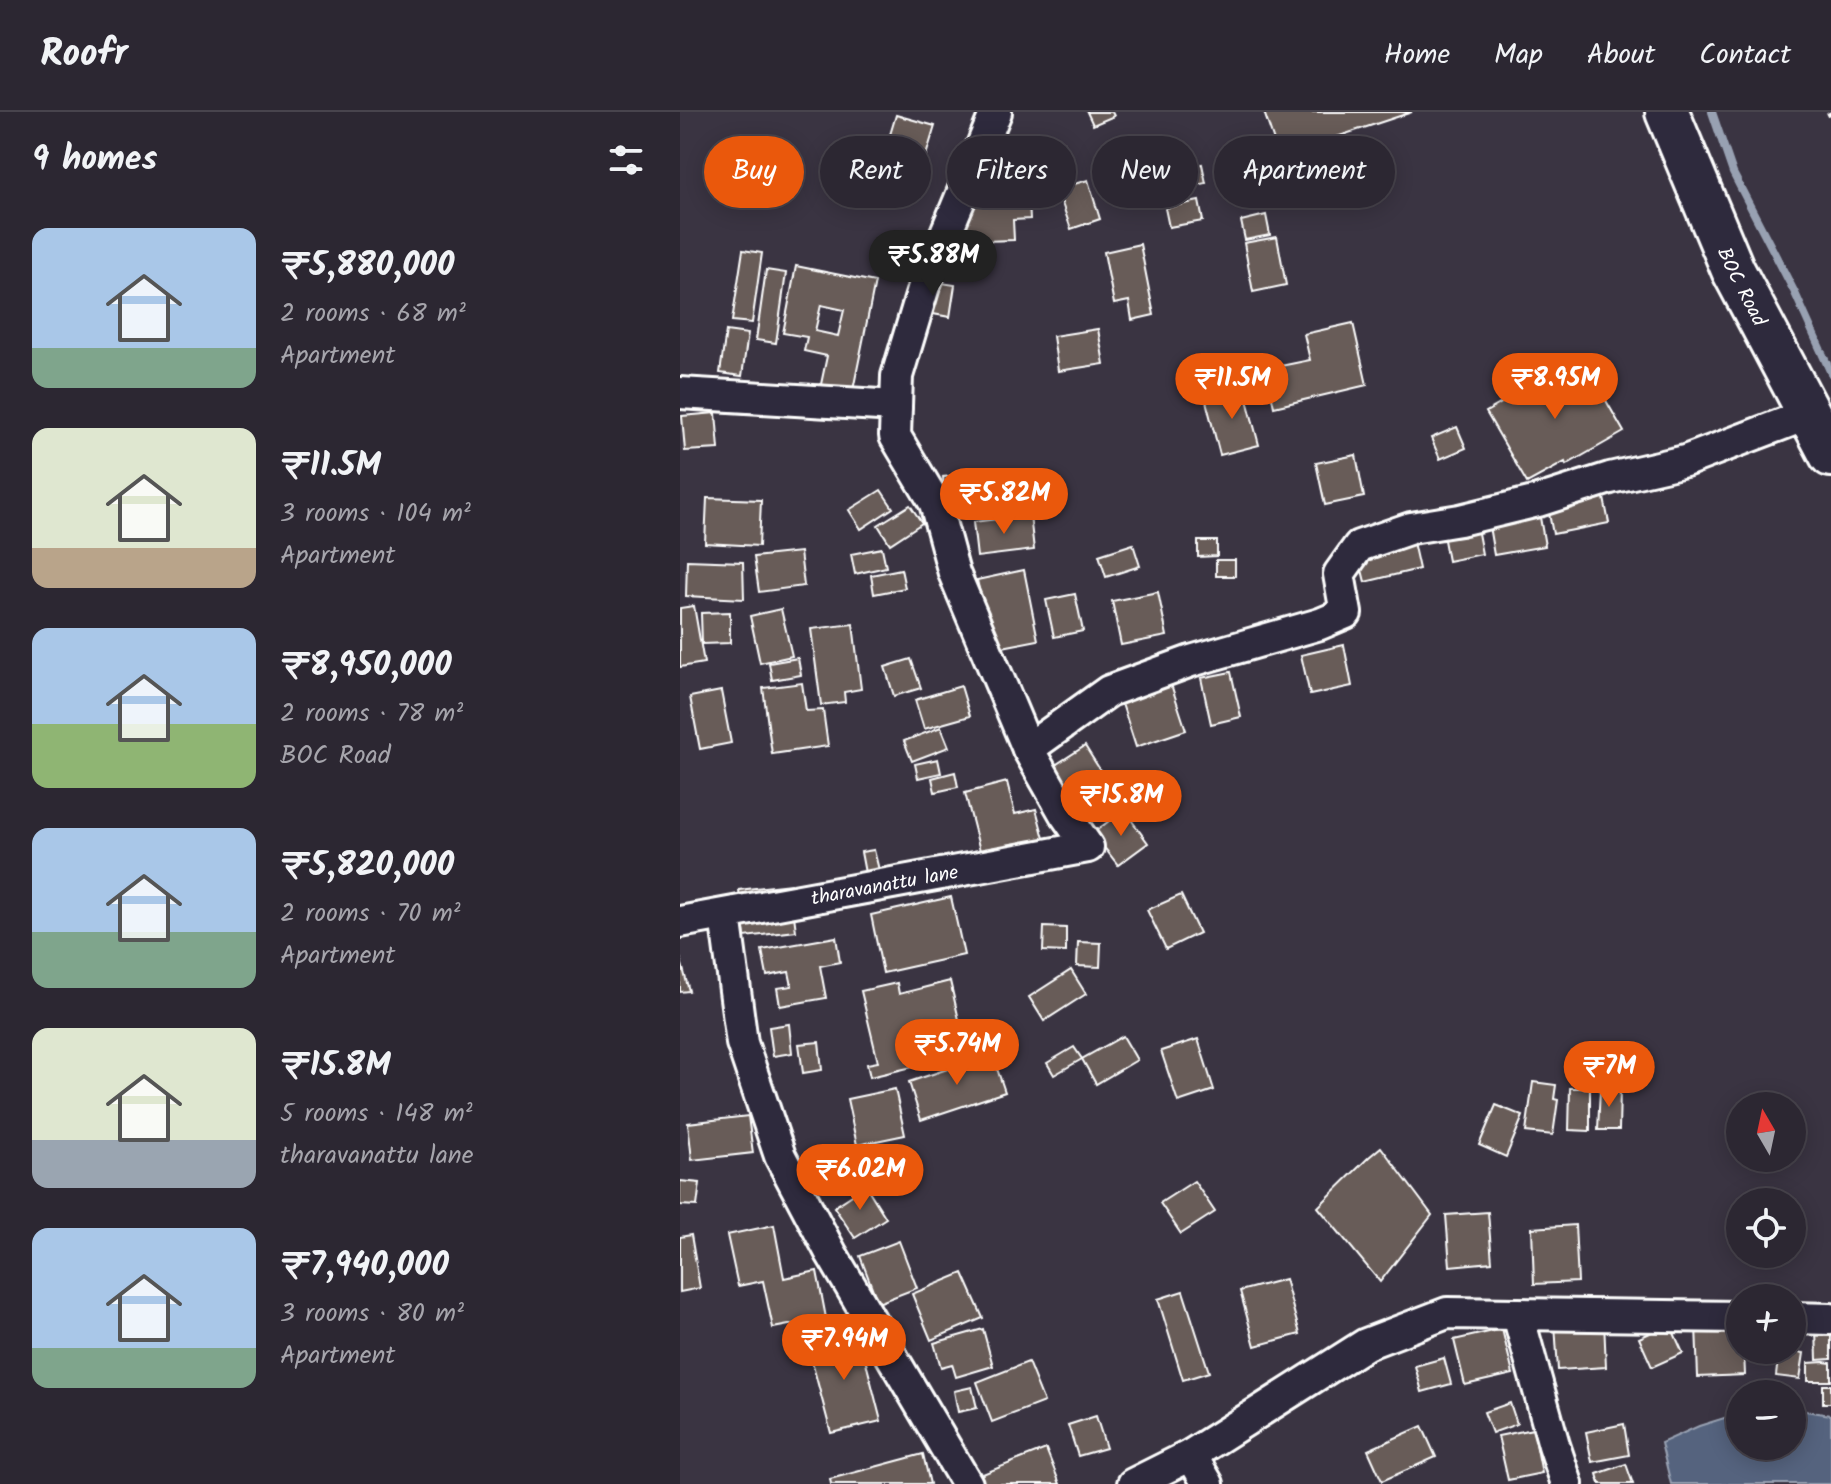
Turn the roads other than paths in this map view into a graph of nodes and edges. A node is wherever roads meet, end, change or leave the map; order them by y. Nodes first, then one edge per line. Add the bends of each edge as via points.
1 (996, 112) edge
2 (1667, 112) edge
3 (680, 393) edge
4 (896, 406) junction
5 (1809, 414) junction
6 (1831, 455) edge
7 (1028, 749) junction
8 (725, 915) junction
9 (680, 922) edge
10 (1518, 1315) junction
11 (1726, 1317) edge
12 (1806, 1318) edge
13 (1831, 1319) edge
14 (1191, 1455) junction
15 (967, 1484) edge
16 (1133, 1484) edge
17 (1208, 1484) edge
18 (1567, 1484) edge

1 - 4 street via 924,286 897,376
2 - 5 street, BOC Road via 1733,270
3 - 4 street
4 - 7 street via 895,436 935,503 954,573
5 - 6 street, BOC Road
5 - 7 street via 1685,461 1411,528 1359,546 1339,574 1346,613 1109,691
7 - 8 street, tharavanattu lane via 1088,847
8 - 9 street, tharavanattu lane
8 - 15 street via 742,1043 780,1156
10 - 11 street
10 - 14 street via 1447,1313 1366,1344
10 - 18 street
12 - 13 street
14 - 16 street
14 - 17 street

